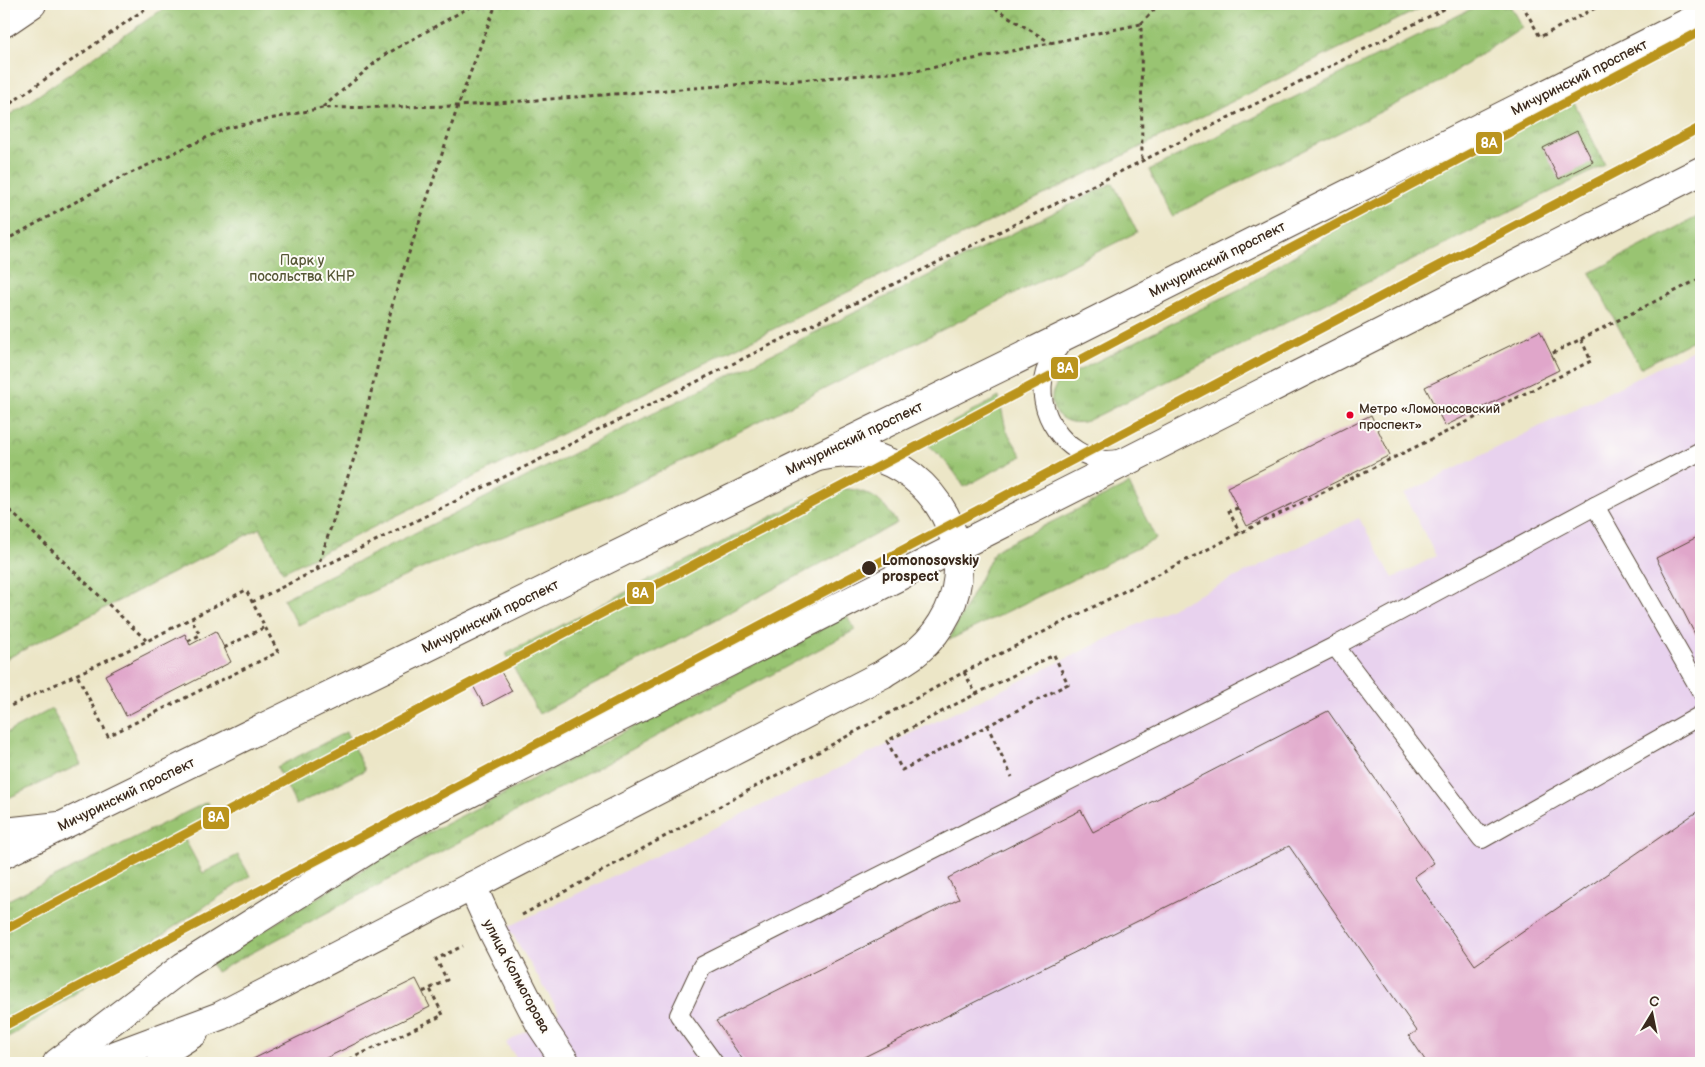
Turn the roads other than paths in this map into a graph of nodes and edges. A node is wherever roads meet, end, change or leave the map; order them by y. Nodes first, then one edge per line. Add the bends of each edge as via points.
1 (32, 4) edge
2 (1701, 16) edge
3 (4, 23) edge
4 (1701, 171) edge
5 (1072, 332) junction
6 (1701, 451) edge
7 (1136, 457) junction
8 (813, 459) junction
9 (1595, 506) junction
10 (956, 547) junction
11 (1335, 646) junction
12 (1701, 691) edge
13 (1701, 715) edge
14 (60, 826) junction
15 (4, 831) edge
16 (4, 854) edge
17 (472, 886) junction
18 (220, 1016) junction
19 (57, 1063) edge
20 (94, 1063) edge
21 (161, 1063) edge
22 (566, 1063) edge
23 (714, 1063) edge

1 - 3 main road
2 - 5 main road, Мичуринский проспект
4 - 7 main road
5 - 7 lane via 1052,354 1045,373 1042,393 1046,412 1055,430 1086,454 1105,460
5 - 8 main road, Мичуринский проспект
6 - 9 lane
7 - 10 main road
8 - 10 main road via 841,453 867,455 912,475 931,492 945,514
8 - 14 main road, Мичуринский проспект
9 - 11 lane
9 - 12 lane
10 - 17 main road via 956,587 948,611 918,651 883,674
10 - 19 main road via 408,824 184,966
11 - 13 lane via 1482,839
11 - 23 lane via 702,966 679,1015
14 - 15 main road
14 - 16 main road, Мичуринский проспект
17 - 18 main road
17 - 22 main road, улица Колмогорова via 540,1024
18 - 20 main road
18 - 21 main road via 172,1047

